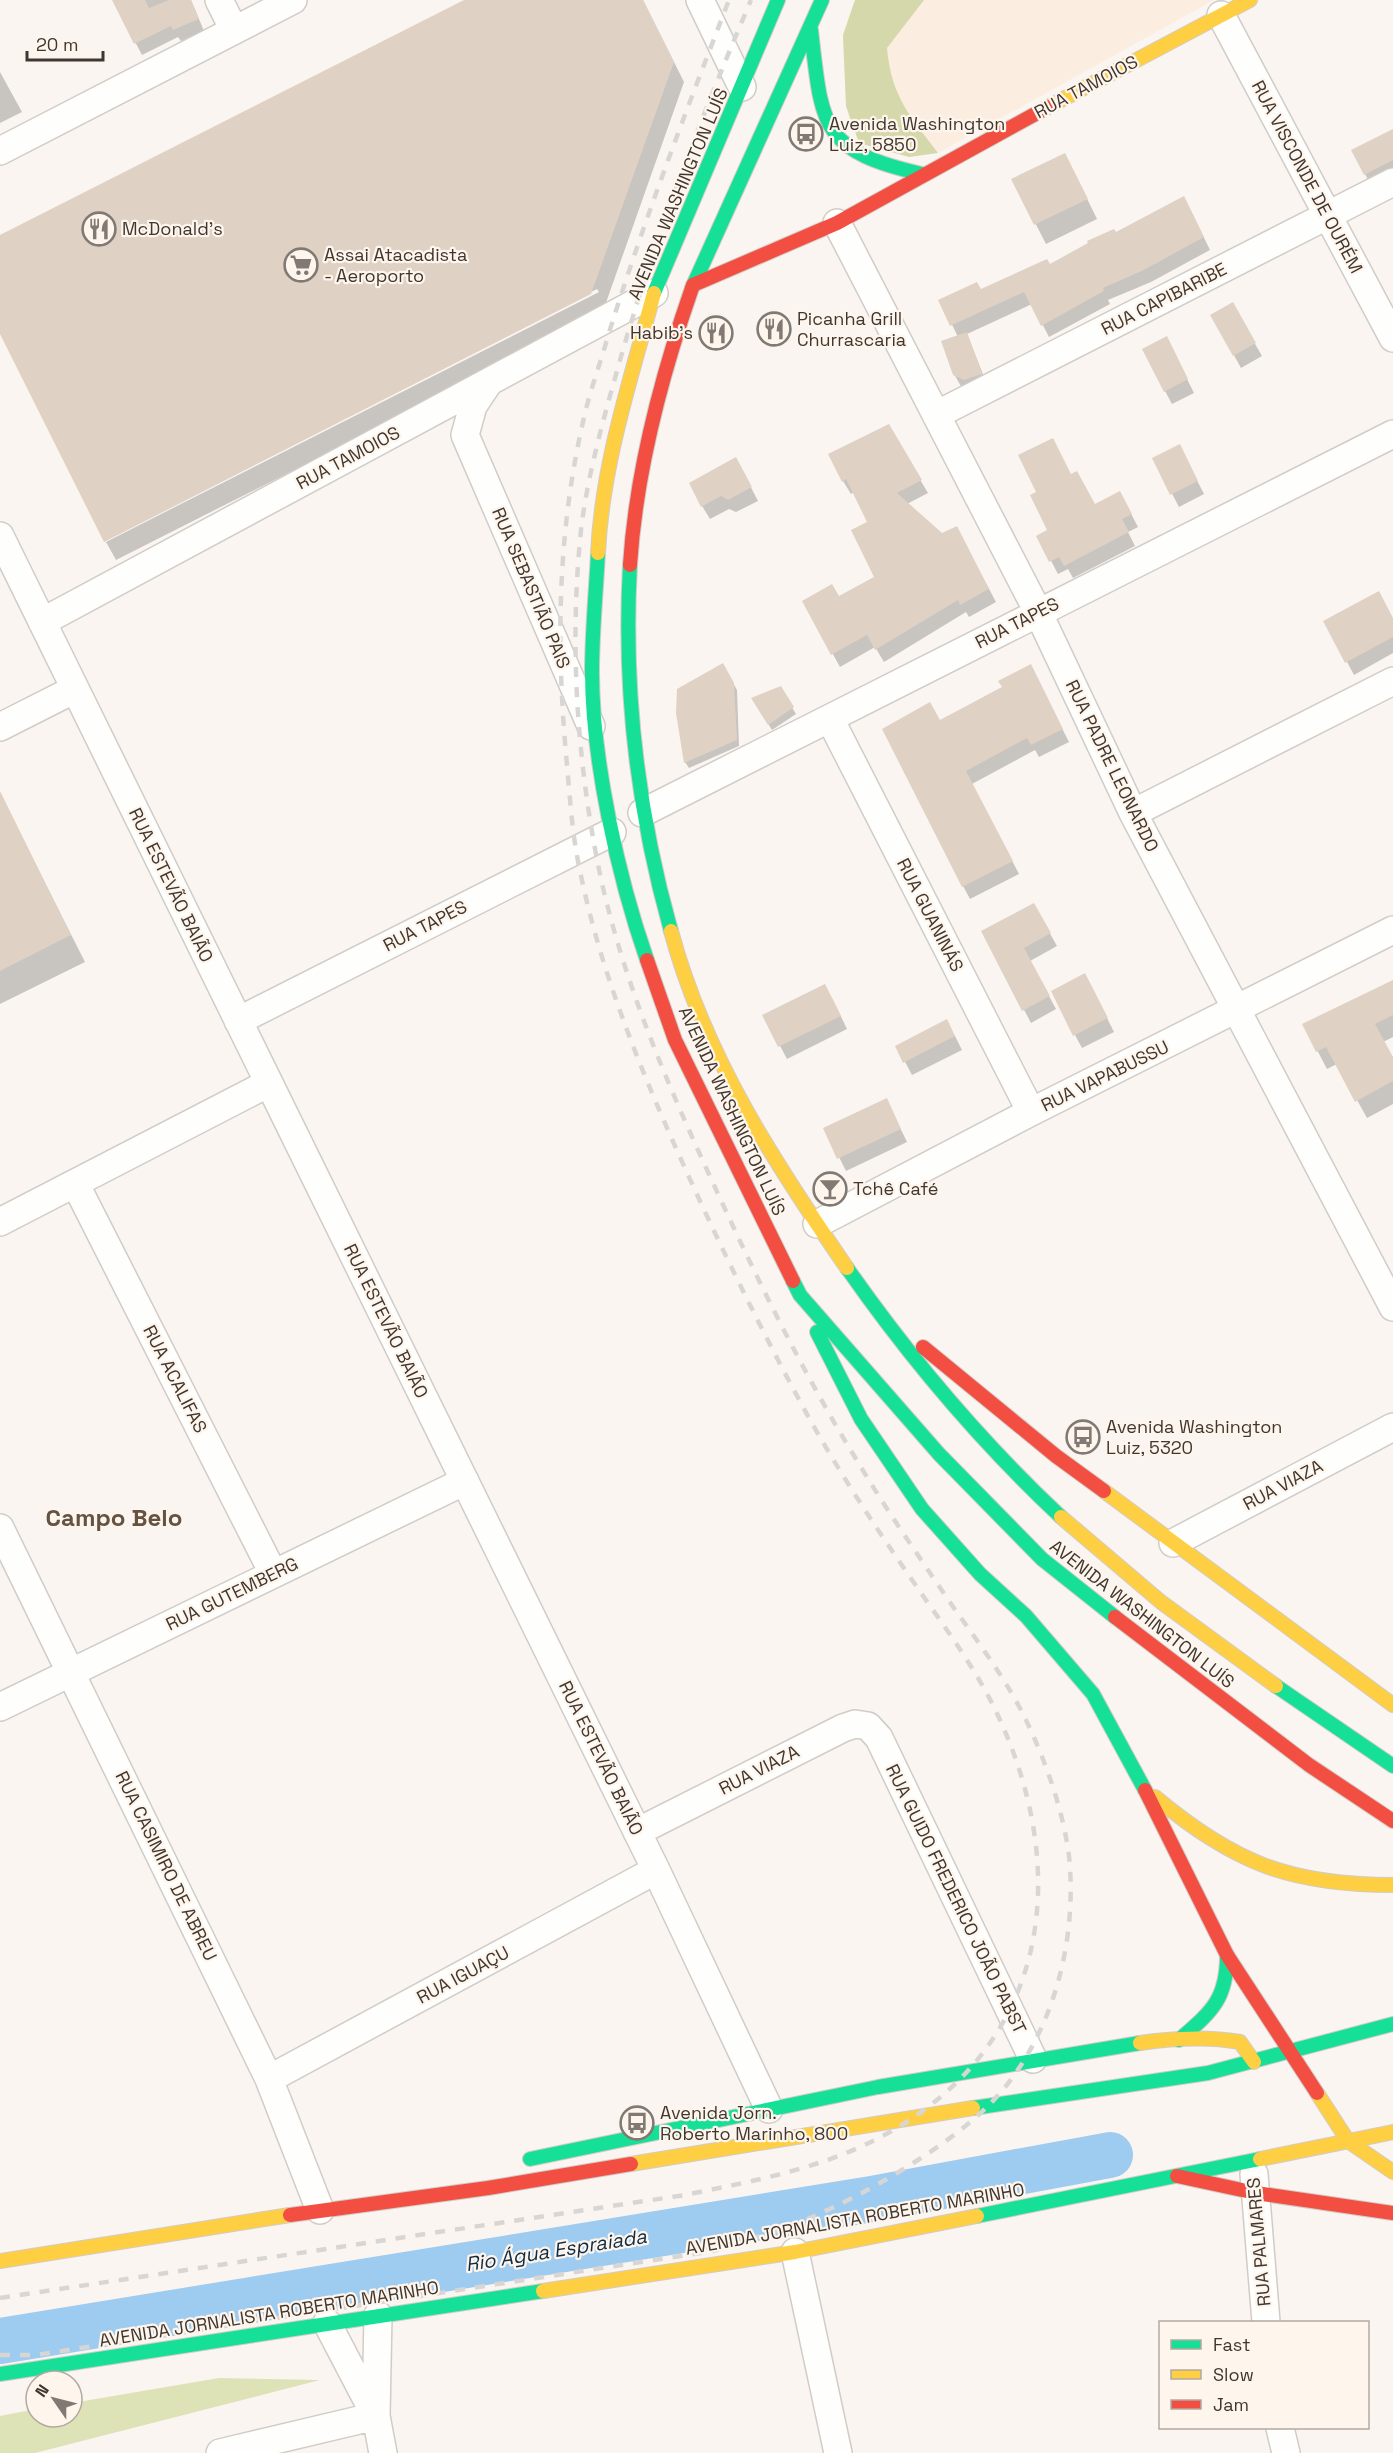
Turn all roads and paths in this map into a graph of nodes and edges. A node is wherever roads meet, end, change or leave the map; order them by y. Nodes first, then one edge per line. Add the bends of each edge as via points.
1 (219, 0) edge
2 (293, 0) edge
3 (700, 0) edge
4 (778, 0) edge
5 (822, 0) edge
6 (1250, 0) edge
7 (1221, 15) junction
8 (234, 30) junction
9 (811, 30) junction
10 (742, 87) junction
11 (0, 151) edge
12 (922, 174) junction
13 (1393, 182) edge
14 (1328, 216) junction
15 (837, 223) junction
16 (693, 285) junction
17 (654, 293) junction
18 (1393, 338) edge
19 (489, 382) junction
20 (936, 415) junction
21 (413, 422) junction
22 (1393, 434) edge
23 (465, 435) junction
24 (0, 536) edge
25 (1038, 612) junction
26 (42, 622) junction
27 (1393, 681) edge
28 (75, 689) junction
29 (830, 719) junction
30 (0, 727) edge
31 (598, 741) junction
32 (642, 813) junction
33 (1133, 813) junction
34 (612, 832) junction
35 (1393, 930) edge
36 (1236, 1011) junction
37 (238, 1021) junction
38 (269, 1083) junction
39 (1031, 1112) junction
40 (76, 1185) junction
41 (0, 1222) edge
42 (817, 1224) junction
43 (800, 1295) junction
44 (1393, 1307) edge
45 (880, 1317) junction
46 (1393, 1427) edge
47 (465, 1481) junction
48 (0, 1528) edge
49 (1173, 1544) junction
50 (273, 1573) junction
51 (73, 1673) junction
52 (1393, 1705) edge
53 (0, 1707) edge
54 (879, 1738) joint
55 (1393, 1766) edge
56 (1146, 1791) junction
57 (1393, 1821) edge
58 (637, 1832) junction
59 (656, 1870) junction
60 (1393, 1885) edge
61 (1227, 1955) junction
62 (1393, 2024) edge
63 (1179, 2040) junction
64 (1289, 2053) junction
65 (1033, 2059) junction
66 (1254, 2062) junction
67 (269, 2079) junction
68 (769, 2109) junction
69 (1393, 2132) edge
70 (1348, 2141) junction
71 (1253, 2161) junction
72 (1393, 2172) edge
73 (1177, 2176) junction
74 (488, 2188) junction
75 (1256, 2193) junction
76 (320, 2210) junction
77 (1393, 2213) edge
78 (795, 2252) junction
79 (0, 2261) edge
80 (378, 2315) junction
81 (1266, 2321) edge
82 (327, 2323) junction
83 (0, 2374) edge
84 (376, 2416) junction
85 (1280, 2429) edge
86 (220, 2453) edge
87 (383, 2453) edge
88 (838, 2453) edge
89 (1286, 2453) edge

1 - 8 street
2 - 8 street
3 - 10 street
4 - 10 main road, AVENIDA WASHINGTON LUÍS
5 - 9 main road, AVENIDA WASHINGTON LUÍS
6 - 7 main road, RUA TAMOIOS
7 - 12 main road, RUA TAMOIOS
7 - 14 street, RUA VISCONDE DE OURÉM
8 - 11 street
9 - 12 main road via 819,96 828,127 858,157
9 - 16 main road, AVENIDA WASHINGTON LUÍS
10 - 17 main road, AVENIDA WASHINGTON LUÍS
12 - 15 main road, RUA TAMOIOS
13 - 14 street, RUA CAPIBARIBE
14 - 18 street, RUA VISCONDE DE OURÉM
14 - 20 street, RUA CAPIBARIBE
15 - 16 main road, RUA TAMOIOS
15 - 20 street, RUA PADRE LEONARDO
16 - 32 main road, AVENIDA WASHINGTON LUÍS via 671,349 633,528 627,635 629,699
17 - 19 street, RUA TAMOIOS
17 - 31 main road, AVENIDA WASHINGTON LUÍS via 617,427 598,526 592,673
19 - 21 street, RUA TAMOIOS
19 - 23 street via 473,406
20 - 25 street, RUA PADRE LEONARDO
21 - 23 street
21 - 26 street, RUA TAMOIOS
22 - 25 street, RUA TAPES
23 - 31 street, RUA SEBASTIÃO PAIS
24 - 26 street, RUA ESTEVÃO BAIÃO
25 - 29 street, RUA TAPES
25 - 33 street, RUA PADRE LEONARDO
26 - 28 street, RUA ESTEVÃO BAIÃO
27 - 33 street
28 - 30 street
28 - 37 street, RUA ESTEVÃO BAIÃO
29 - 32 street, RUA TAPES
29 - 39 street, RUA GUANINÁS
31 - 34 main road, AVENIDA WASHINGTON LUÍS
32 - 42 main road, AVENIDA WASHINGTON LUÍS via 655,881 706,1028 750,1120 784,1179
33 - 36 street, RUA PADRE LEONARDO
34 - 37 street, RUA TAPES
34 - 43 main road, AVENIDA WASHINGTON LUÍS via 641,943 675,1040
35 - 36 street, RUA VAPABUSSU
36 - 39 street, RUA VAPABUSSU
36 - 44 street, RUA PADRE LEONARDO
37 - 38 street, RUA ESTEVÃO BAIÃO
38 - 40 street
38 - 47 street, RUA ESTEVÃO BAIÃO
39 - 42 street, RUA VAPABUSSU
40 - 41 street
40 - 50 street, RUA ACALIFAS
42 - 45 main road, AVENIDA WASHINGTON LUÍS
43 - 56 main road via 861,1419 893,1468 940,1532 1026,1616 1093,1694
43 - 57 main road, AVENIDA WASHINGTON LUÍS via 939,1454 1042,1559 1309,1765
45 - 49 main road via 942,1361 1056,1456
45 - 55 main road, AVENIDA WASHINGTON LUÍS via 1001,1459 1069,1525 1198,1630
46 - 49 street, RUA VIAZA
47 - 50 street, RUA GUTEMBERG
47 - 58 street, RUA ESTEVÃO BAIÃO
48 - 51 street, RUA CASIMIRO DE ABREU
49 - 52 main road
50 - 51 street, RUA GUTEMBERG
51 - 53 street, RUA GUTEMBERG
51 - 67 street, RUA CASIMIRO DE ABREU
54 - 58 street, RUA VIAZA via 868,1726 855,1724 843,1728
54 - 65 street, RUA GUIDO FREDERICO JOÃO PABST
56 - 60 main road via 1202,1835 1242,1859 1282,1872 1355,1886
56 - 61 main road
58 - 59 street, RUA ESTEVÃO BAIÃO
59 - 67 street, RUA IGUAÇU
59 - 68 street, RUA ESTEVÃO BAIÃO
61 - 63 main road via 1224,1993 1215,2007
61 - 64 main road
62 - 64 main road
63 - 65 main road
63 - 66 main road via 1223,2038 1240,2042
64 - 66 main road
64 - 70 main road
65 - 68 main road
66 - 74 main road via 1208,2073
67 - 76 street, RUA CASIMIRO DE ABREU
68 - 74 main road via 512,2166
69 - 70 main road, AVENIDA JORNALISTA ROBERTO MARINHO
70 - 71 main road, AVENIDA JORNALISTA ROBERTO MARINHO
70 - 72 main road
71 - 73 main road, AVENIDA JORNALISTA ROBERTO MARINHO
71 - 75 street, RUA PALMARES
73 - 75 main road
73 - 78 main road, AVENIDA JORNALISTA ROBERTO MARINHO
74 - 76 main road
75 - 77 main road
75 - 81 street, RUA PALMARES
76 - 79 main road
78 - 80 main road, AVENIDA JORNALISTA ROBERTO MARINHO
78 - 88 street
80 - 82 main road, AVENIDA JORNALISTA ROBERTO MARINHO
80 - 84 street
82 - 83 main road, AVENIDA JORNALISTA ROBERTO MARINHO
82 - 84 street
84 - 86 street
84 - 87 street
85 - 89 street

